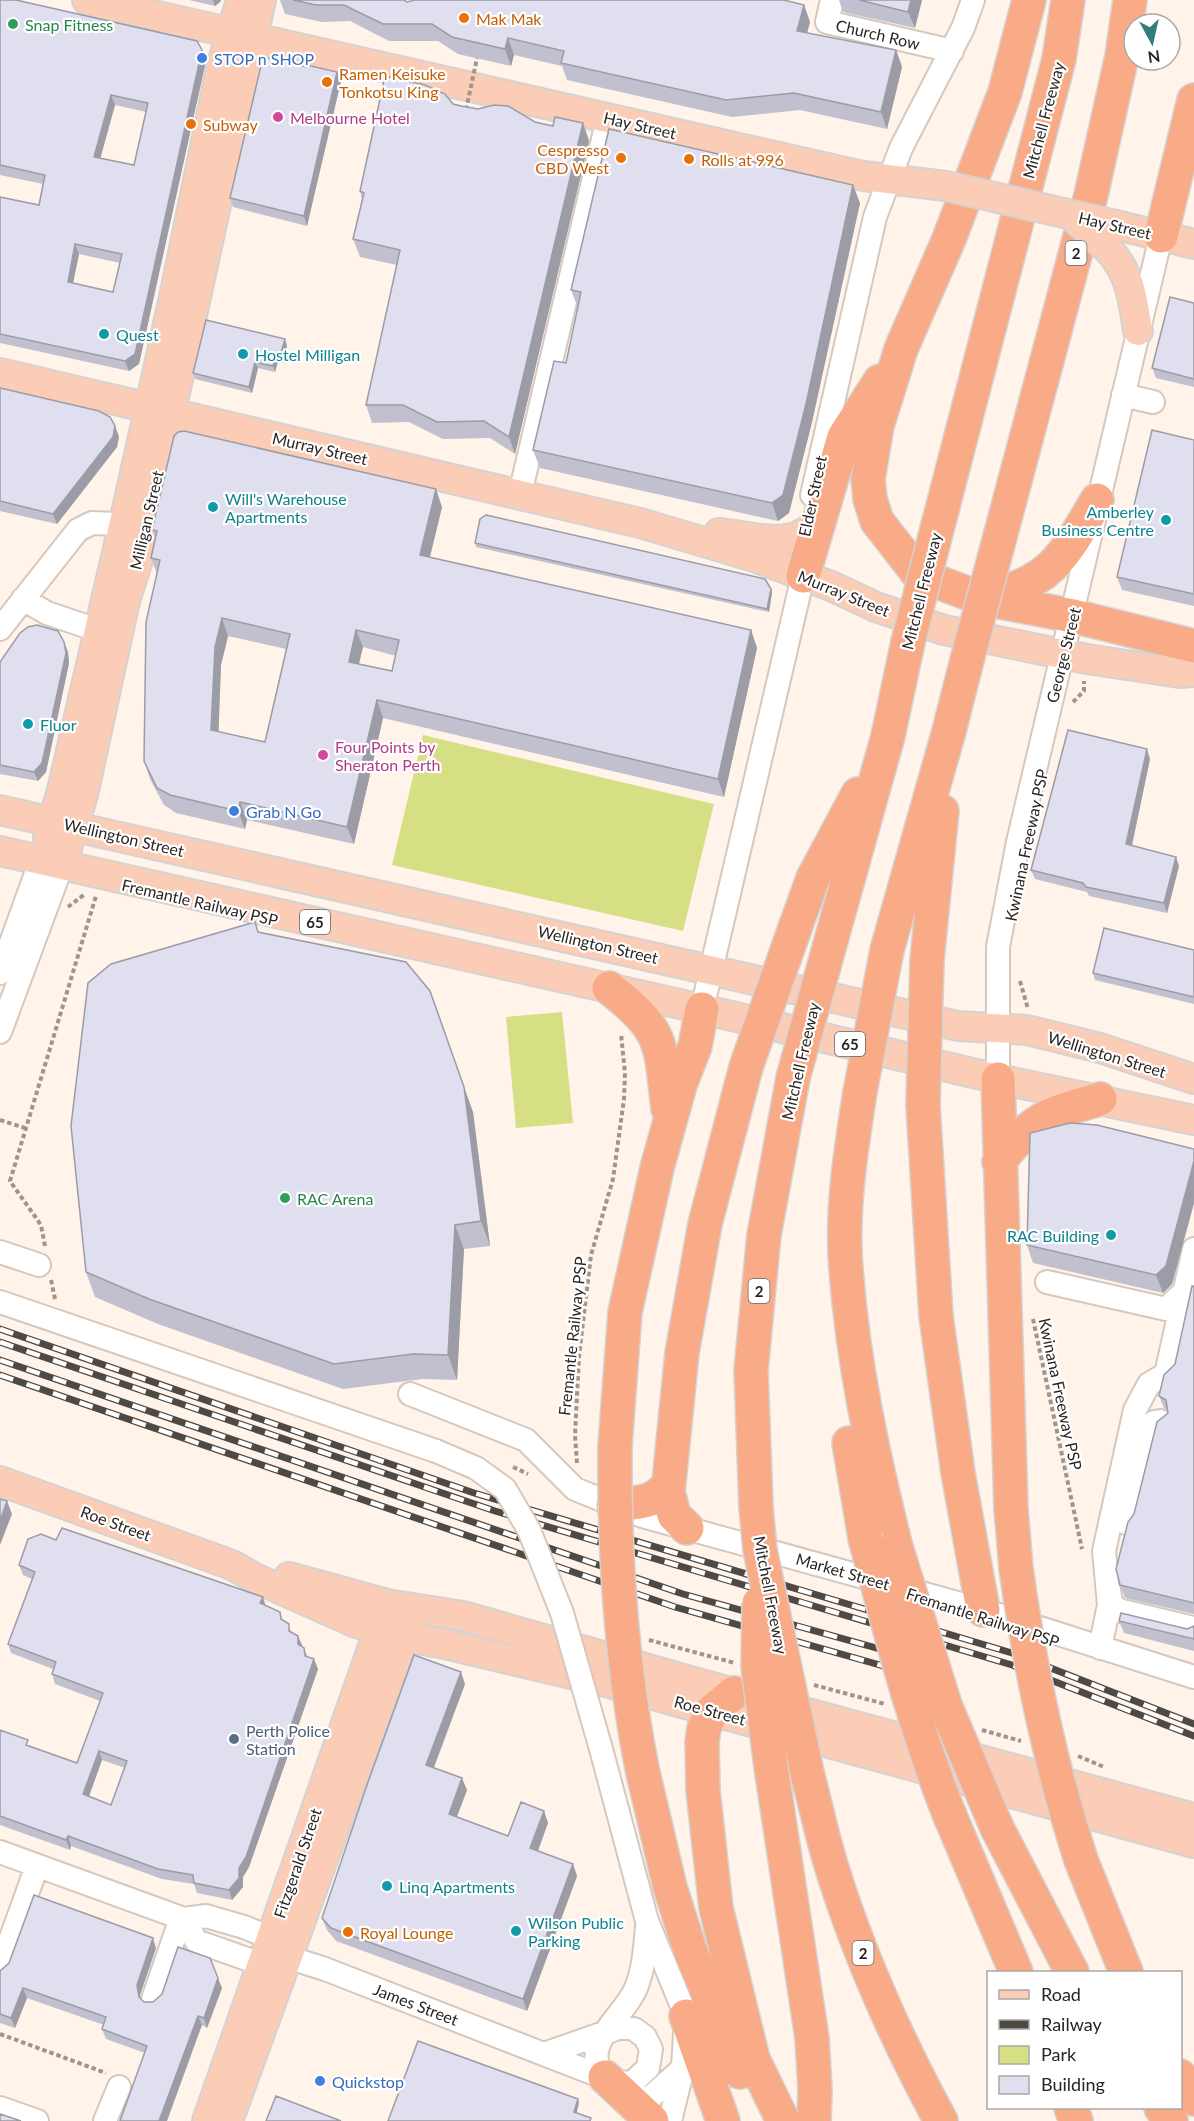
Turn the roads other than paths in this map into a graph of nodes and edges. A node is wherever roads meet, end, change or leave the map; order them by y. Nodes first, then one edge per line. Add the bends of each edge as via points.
1 (87, 0) edge
2 (241, 0) edge
3 (261, 0) edge
4 (832, 0) edge
5 (973, 0) edge
6 (1029, 0) edge
7 (1068, 0) edge
8 (1131, 0) edge
9 (242, 36) junction
10 (952, 51) junction
11 (1194, 100) edge
12 (608, 118) junction
13 (888, 180) junction
14 (1161, 236) junction
15 (1112, 237) junction
16 (1194, 244) edge
17 (1138, 331) junction
18 (901, 349) junction
19 (0, 373) edge
20 (1123, 395) junction
21 (1153, 402) dead end
22 (160, 410) junction
23 (520, 494) junction
24 (1097, 500) junction
25 (125, 518) junction
26 (640, 523) junction
27 (811, 527) junction
28 (803, 576) junction
29 (980, 598) junction
30 (23, 599) junction
31 (1073, 616) junction
32 (0, 629) edge
33 (98, 630) junction
34 (1194, 646) edge
35 (1064, 654) junction
36 (1194, 672) edge
37 (950, 732) junction
38 (888, 736) junction
39 (0, 810) edge
40 (63, 823) junction
41 (0, 851) edge
42 (51, 863) junction
43 (712, 970) junction
44 (0, 973) edge
45 (609, 988) junction
46 (702, 1009) junction
47 (998, 1028) junction
48 (0, 1032) edge
49 (998, 1078) junction
50 (1188, 1081) edge
51 (1100, 1099) junction
52 (1194, 1120) edge
53 (670, 1123) junction
54 (999, 1162) junction
55 (1194, 1250) edge
56 (0, 1252) edge
57 (45, 1264) road end
58 (845, 1268) junction
59 (1047, 1282) dead end
60 (1190, 1289) edge
61 (0, 1302) edge
62 (410, 1394) dead end
63 (1155, 1424) edge
64 (0, 1481) edge
65 (668, 1484) junction
66 (613, 1505) junction
67 (687, 1527) junction
68 (760, 1550) junction
69 (983, 1610) junction
70 (396, 1620) junction
71 (1194, 1628) edge
72 (1100, 1648) junction
73 (1194, 1677) edge
74 (723, 1702) junction
75 (1192, 1830) edge
76 (0, 1852) edge
77 (37, 1866) junction
78 (183, 1918) junction
79 (647, 1921) junction
80 (799, 1938) junction
81 (273, 1953) junction
82 (0, 1968) edge
83 (1016, 1971) edge
84 (1071, 1971) edge
85 (1126, 1971) edge
86 (153, 2000) edge
87 (686, 2016) junction
88 (607, 2032) junction
89 (544, 2054) junction
90 (683, 2068) junction
91 (605, 2077) junction
92 (1182, 2079) edge
93 (115, 2081) road end
94 (1194, 2099) edge
95 (0, 2108) edge
96 (1162, 2109) edge
97 (638, 2111) edge
98 (37, 2121) edge
99 (105, 2121) edge
100 (207, 2121) edge
101 (228, 2121) edge
102 (670, 2121) edge
103 (723, 2121) edge
104 (767, 2121) edge
105 (783, 2121) edge
106 (797, 2121) edge
107 (814, 2121) edge
108 (941, 2121) edge
109 (1171, 2121) edge

1 - 9 main road, Hay Street
2 - 9 main road, Milligan Street
3 - 9 main road, Milligan Street
4 - 10 street, Church Row via 827,22
5 - 10 street, Elder Street
6 - 18 highway via 1005,92 949,239
7 - 38 highway, Mitchell Freeway / 2, bridge via 1057,68 908,642
8 - 37 highway, 2, bridge via 1091,195
9 - 12 main road, Hay Street
9 - 22 main road, Milligan Street via 222,64
10 - 13 street, Elder Street
11 - 14 highway
12 - 13 main road, Hay Street
12 - 23 street via 580,216
13 - 15 main road, Hay Street, bridge via 946,186 1070,215
13 - 27 street, Elder Street via 875,217
14 - 15 main road, Hay Street
14 - 16 main road, Hay Street
14 - 17 street, George Street
15 - 17 main road via 1131,283
17 - 20 street, George Street
18 - 27 highway via 844,437
18 - 29 highway via 877,426 867,479 870,499 877,521 919,575
19 - 22 main road, Murray Street
20 - 21 street
20 - 24 street, George Street
22 - 23 main road, Murray Street
22 - 25 main road, Milligan Street
22 - 40 main road, Milligan Street
23 - 26 main road, Murray Street
24 - 29 highway via 1070,548 1053,567 1012,592
24 - 31 street, George Street
25 - 30 street via 117,524 92,523 78,530
25 - 33 main road, Milligan Street
26 - 27 main road, Murray Street via 773,539
26 - 28 main road, Murray Street
27 - 28 highway
28 - 35 main road, Murray Street via 944,630
28 - 43 street
29 - 31 highway
30 - 32 street
30 - 33 street via 47,613
31 - 34 highway
31 - 35 street, George Street
33 - 40 main road, Milligan Street
35 - 36 main road, Murray Street
35 - 47 street, George Street via 1018,842 998,947
37 - 58 highway, 2, bridge via 886,950 860,1092 847,1192
37 - 69 highway, bridge via 927,960 923,1106 936,1316 958,1473
38 - 65 highway, 2, bridge via 813,878 746,1067 705,1224 682,1353
38 - 68 highway, Mitchell Freeway / 2, bridge via 794,1078 764,1235 751,1370
39 - 40 main road, Wellington Street
40 - 42 main road, Milligan Street
40 - 43 main road, Wellington Street
41 - 42 main road, 65
42 - 44 street, Milligan Street
42 - 45 main road, 65
42 - 48 street, Milligan Street via 49,903
43 - 46 street
43 - 47 main road, Wellington Street via 958,1026
45 - 46 main road, 65
45 - 53 highway via 639,1011 657,1039
46 - 49 main road, 65
46 - 53 highway via 695,1046
47 - 49 street, George Street
47 - 50 main road, Wellington Street via 1027,1030 1100,1048
49 - 51 main road, 65
49 - 54 highway
51 - 52 main road, 65
51 - 54 highway via 1040,1119
53 - 104 highway, bridge via 625,1312 615,1446 618,1598 626,1684 670,1887 690,1950 718,2025
54 - 85 highway, bridge via 1011,1509 1025,1634 1047,1741 1081,1860
55 - 60 street
56 - 57 street
58 - 83 highway, bridge via 840,1326 843,1390 865,1538 897,1658 937,1782
58 - 84 highway, 2, bridge via 876,1470 945,1705 997,1828
59 - 60 street via 1166,1309
60 - 72 street via 1166,1374 1149,1384 1137,1406 1104,1551 1109,1605
61 - 79 street, bridge via 436,1451 476,1468 505,1489 529,1530 562,1613
62 - 66 street, Market Street via 526,1440 575,1489
63 - 71 street via 1109,1592 1118,1610
64 - 70 main road, Roe Street via 232,1565 315,1605
65 - 66 highway via 649,1500
65 - 67 highway via 671,1509
66 - 67 street, Market Street
67 - 69 street, Market Street
68 - 80 highway, bridge via 758,1667
68 - 108 highway, Mitchell Freeway / 2, bridge via 808,1777 831,1864 883,2001
69 - 72 street, Market Street
70 - 74 main road, Roe Street via 440,1643 559,1671
70 - 81 main road, Fitzgerald Street
72 - 73 street, Market Street
74 - 75 main road, Roe Street
74 - 105 highway via 704,1728 702,1742 703,1790 717,1917 753,2059
76 - 77 street, James Street
77 - 78 street, James Street
77 - 82 street
78 - 81 street, James Street via 206,1916
78 - 86 street
79 - 87 street
79 - 88 street via 644,1963 636,1989
80 - 106 highway
80 - 107 highway via 812,2038
81 - 89 street, James Street via 325,1969
81 - 100 main road, Fitzgerald Street
81 - 101 main road, Fitzgerald Street
87 - 90 street
87 - 103 highway
88 - 89 street, James Street
88 - 91 street via 597,2043 595,2058
88 - 91 street, James Street via 621,2027 634,2029 649,2042 651,2055 644,2074 633,2082 618,2083
89 - 91 street, James Street
90 - 97 street
90 - 102 street
91 - 97 highway
92 - 94 highway
93 - 99 street
95 - 98 street
96 - 109 highway

